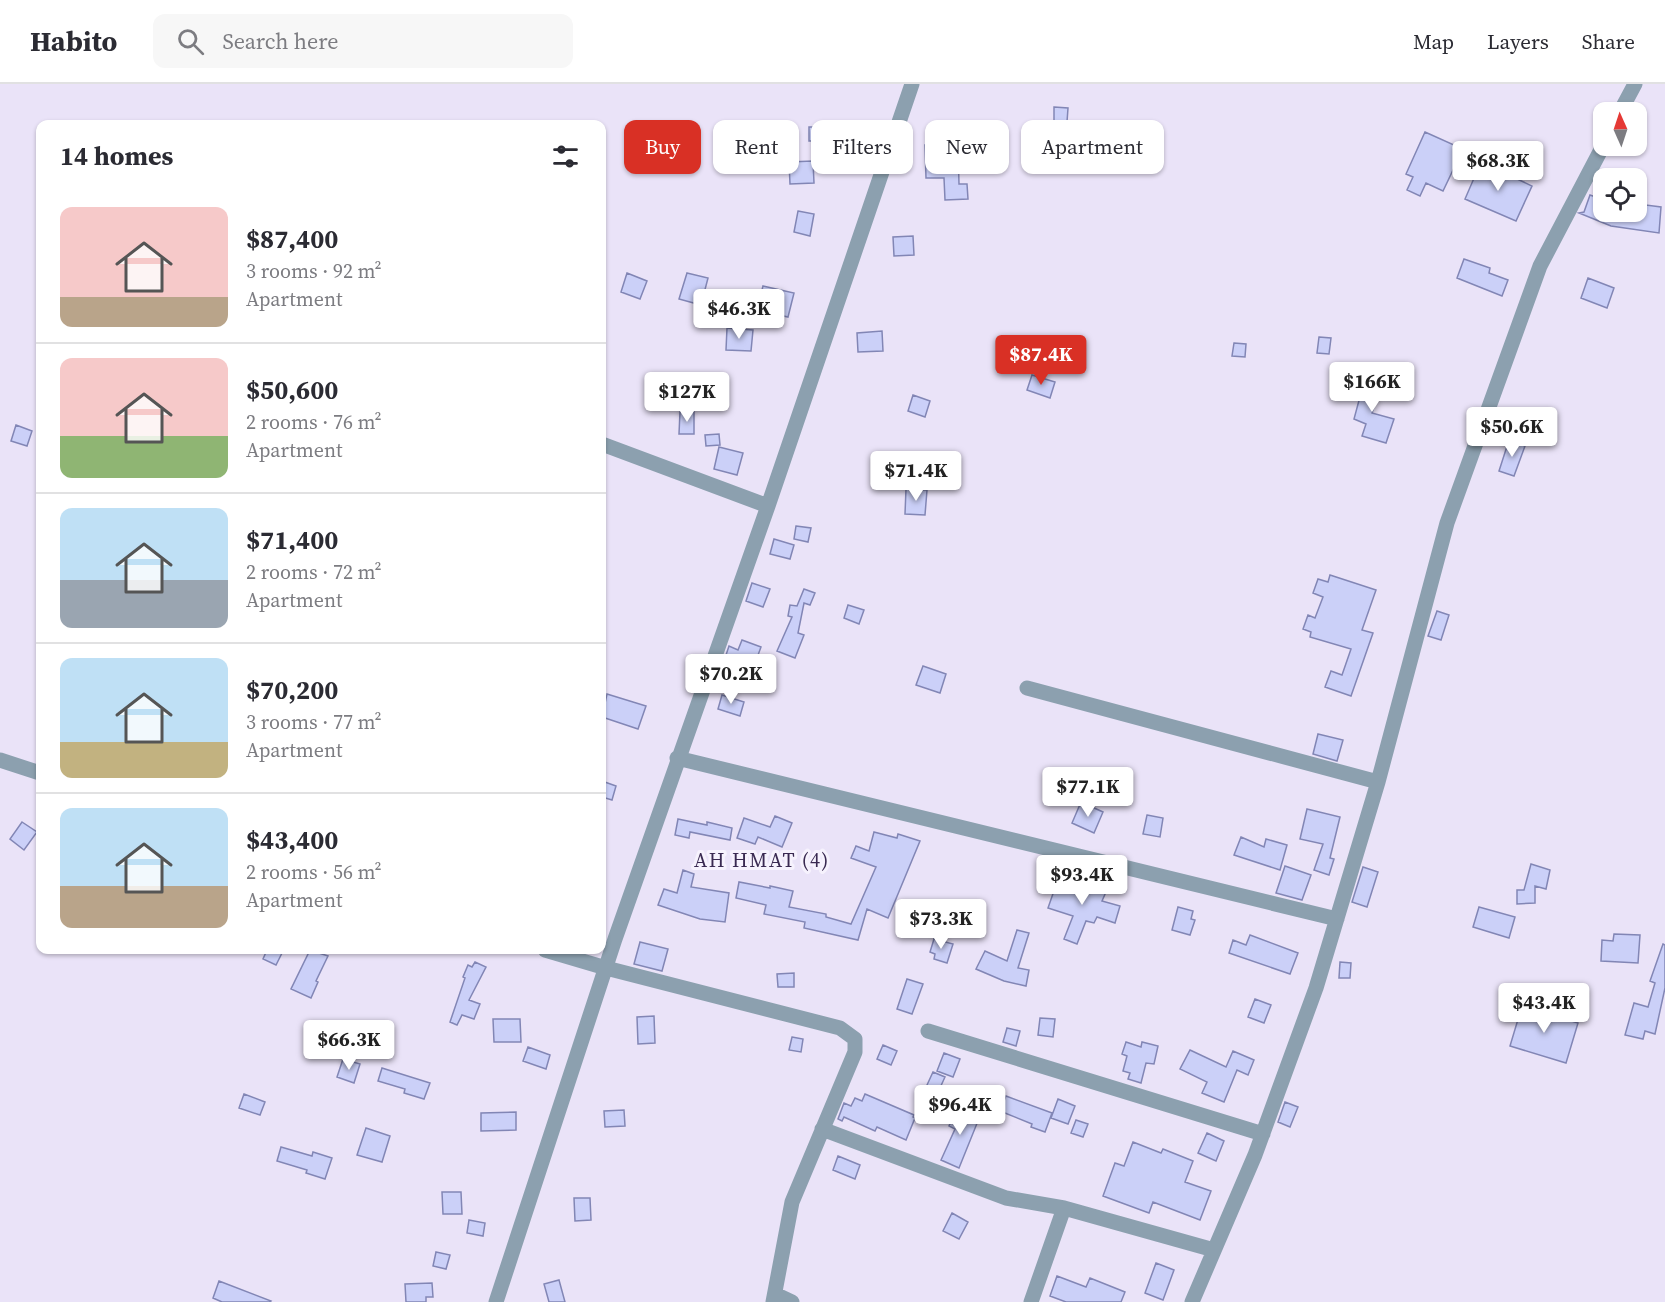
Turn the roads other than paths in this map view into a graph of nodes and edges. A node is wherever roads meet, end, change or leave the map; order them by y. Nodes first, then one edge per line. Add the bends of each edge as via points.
1 (912, 84) edge
2 (1635, 84) edge
3 (1625, 102) edge
4 (1598, 156) edge
5 (606, 445) edge
6 (768, 506) junction
7 (1027, 688) dead end
8 (677, 758) junction
9 (0, 760) edge
10 (36, 772) edge
11 (1378, 782) junction
12 (1337, 919) junction
13 (559, 954) edge
14 (606, 968) junction
15 (928, 1031) dead end
16 (822, 1129) junction
17 (1263, 1134) junction
18 (1064, 1208) junction
19 (1214, 1250) junction
20 (774, 1298) edge
21 (496, 1302) edge
22 (792, 1302) edge
23 (1031, 1302) edge
24 (1192, 1302) edge

1 - 6 street
2 - 3 street
4 - 11 street via 1540,266 1447,523
5 - 6 street
6 - 8 street
7 - 11 street
8 - 12 street
8 - 14 street
9 - 10 street
11 - 12 street
12 - 17 street
13 - 14 street
14 - 16 street via 840,1028 855,1039 855,1052
14 - 21 street
15 - 17 street
16 - 18 street via 1006,1198
16 - 20 street via 792,1202
17 - 19 street
18 - 19 street
18 - 23 street
19 - 24 street
20 - 22 street

